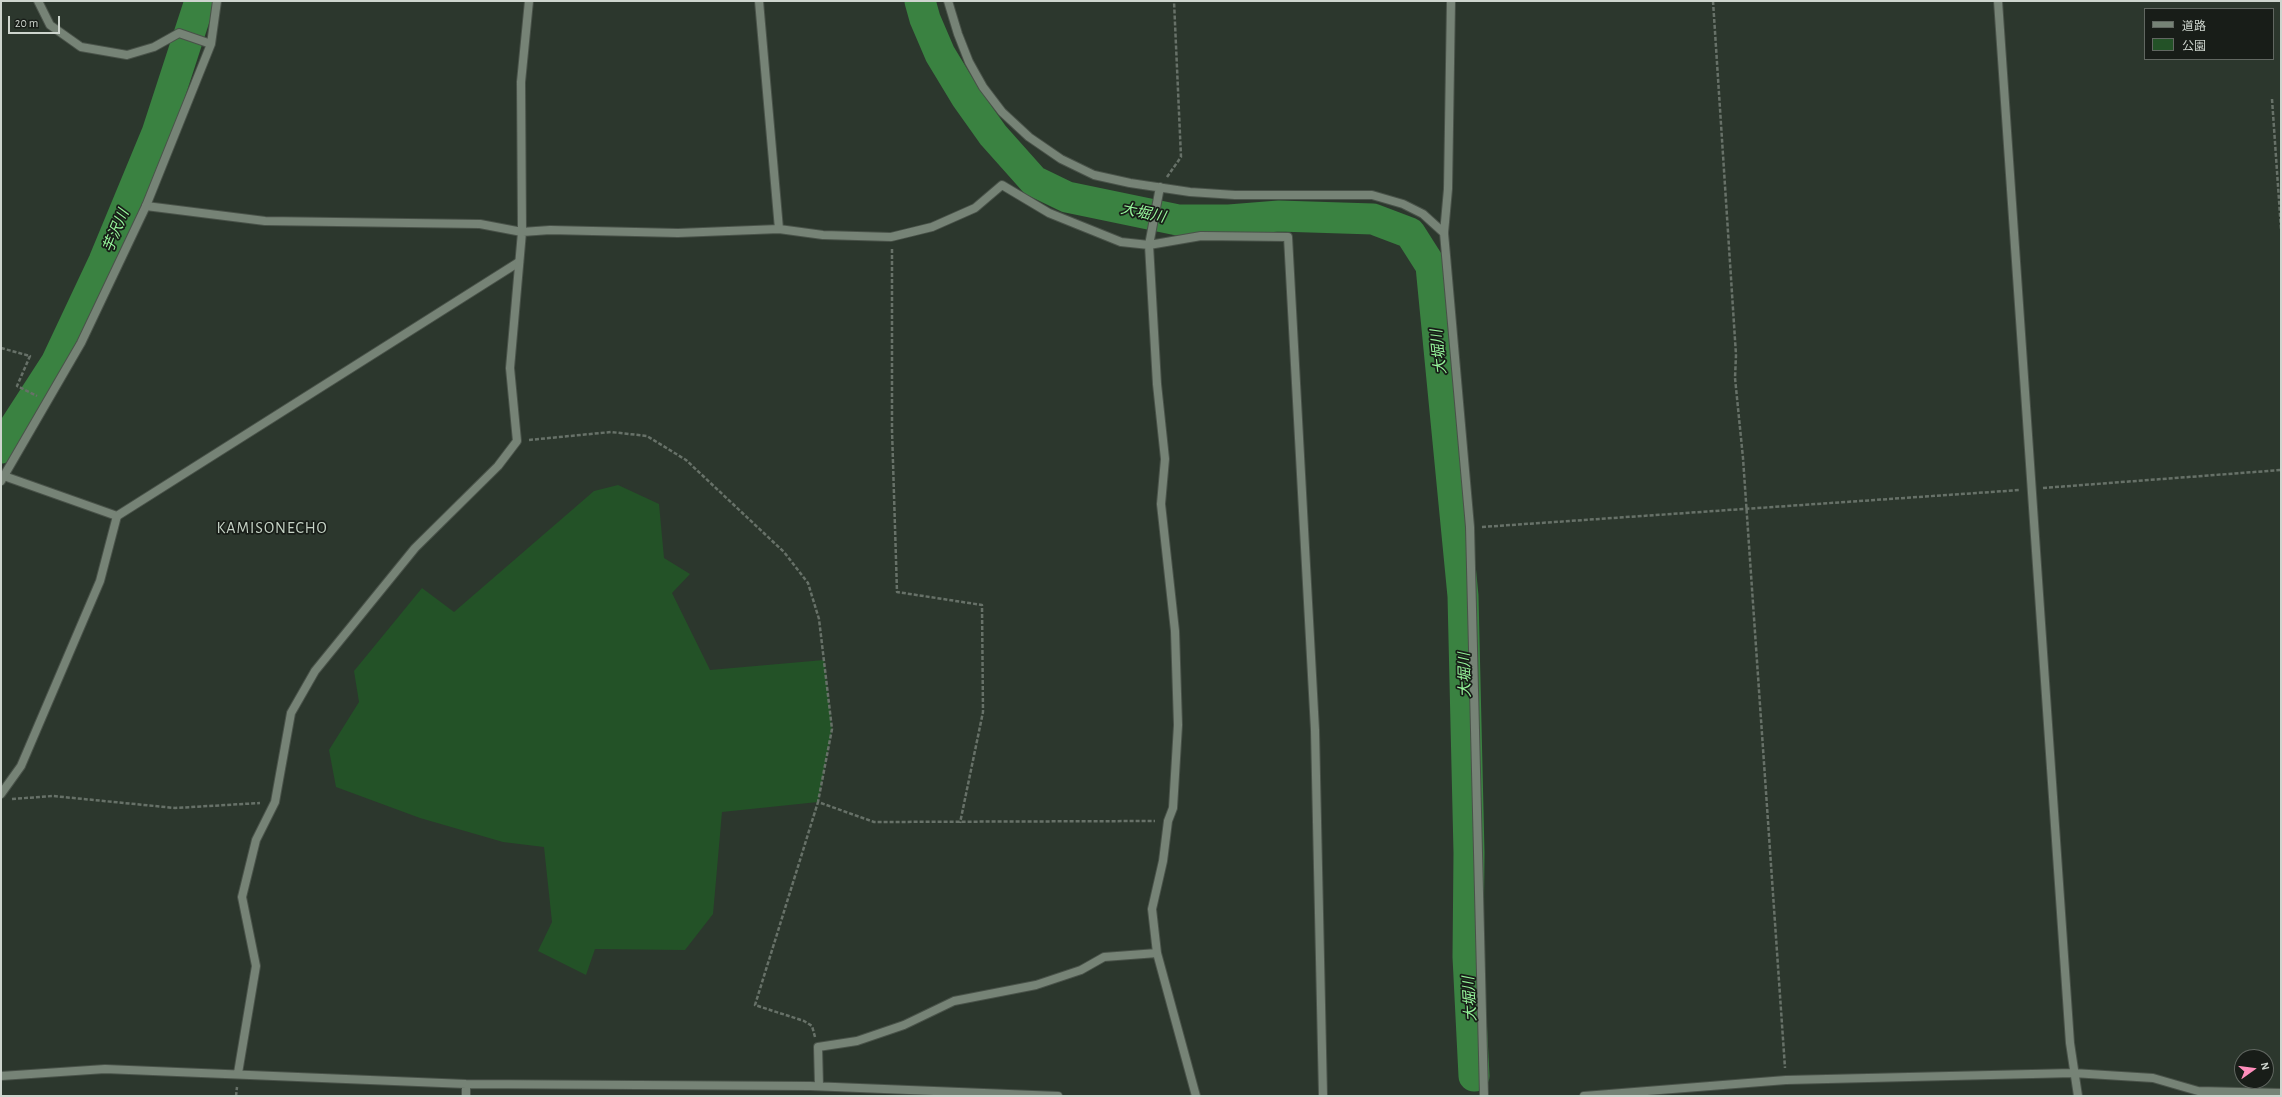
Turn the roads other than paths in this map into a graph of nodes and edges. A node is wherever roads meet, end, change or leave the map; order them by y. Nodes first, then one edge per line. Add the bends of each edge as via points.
1 (38, 1) edge
2 (217, 1) edge
3 (529, 1) edge
4 (759, 1) edge
5 (948, 1) edge
6 (1451, 1) edge
7 (1998, 1) edge
8 (211, 44) junction
9 (1160, 188) junction
10 (146, 206) junction
11 (779, 229) junction
12 (522, 232) junction
13 (1444, 233) junction
14 (1150, 244) junction
15 (519, 262) junction
16 (3, 479) edge
17 (117, 516) junction
18 (1, 794) edge
19 (1157, 953) junction
20 (238, 1073) junction
21 (2073, 1073) junction
22 (1, 1076) edge
23 (466, 1084) junction
24 (819, 1086) junction
25 (898, 1093) edge
26 (2281, 1093) edge
27 (466, 1096) edge
28 (1058, 1096) edge
29 (1196, 1096) edge
30 (1323, 1096) edge
31 (1484, 1096) edge
32 (1584, 1096) edge
33 (2078, 1096) edge

1 - 8 street via 50,25 81,47 127,54 154,47 179,33
2 - 8 street
3 - 12 street via 521,82
4 - 11 street
5 - 9 street via 958,34 983,87 1002,112 1029,137 1061,159 1094,176
6 - 13 street via 1448,189
7 - 21 street
8 - 10 street
9 - 13 street via 1235,195 1372,195 1403,204 1423,214
9 - 14 street
10 - 12 street via 265,221 480,224
10 - 16 street via 81,343
11 - 12 street via 678,233 550,230
11 - 14 street via 824,235 891,237 932,227 975,208 1002,185 1049,213 1084,229 1121,242
12 - 15 street
13 - 31 street via 1470,528
14 - 19 street via 1157,384 1165,459 1161,504 1175,631 1178,725 1173,808 1168,821 1163,861 1152,909
14 - 30 street via 1201,236 1288,238 1315,730
15 - 17 street
15 - 20 street via 510,368 517,441 498,466 415,548 315,671 291,713 275,802 256,840 242,898 256,966
16 - 17 street
17 - 18 street via 97,588 21,766
19 - 24 street via 1104,957 1081,970 1036,985 954,1001 904,1025 857,1041 818,1047
19 - 29 street
20 - 22 street via 106,1069
20 - 23 street
21 - 26 street via 2153,1078 2198,1091
21 - 32 street via 1786,1080
21 - 33 street
23 - 24 street
23 - 27 street
24 - 25 street
25 - 28 street

